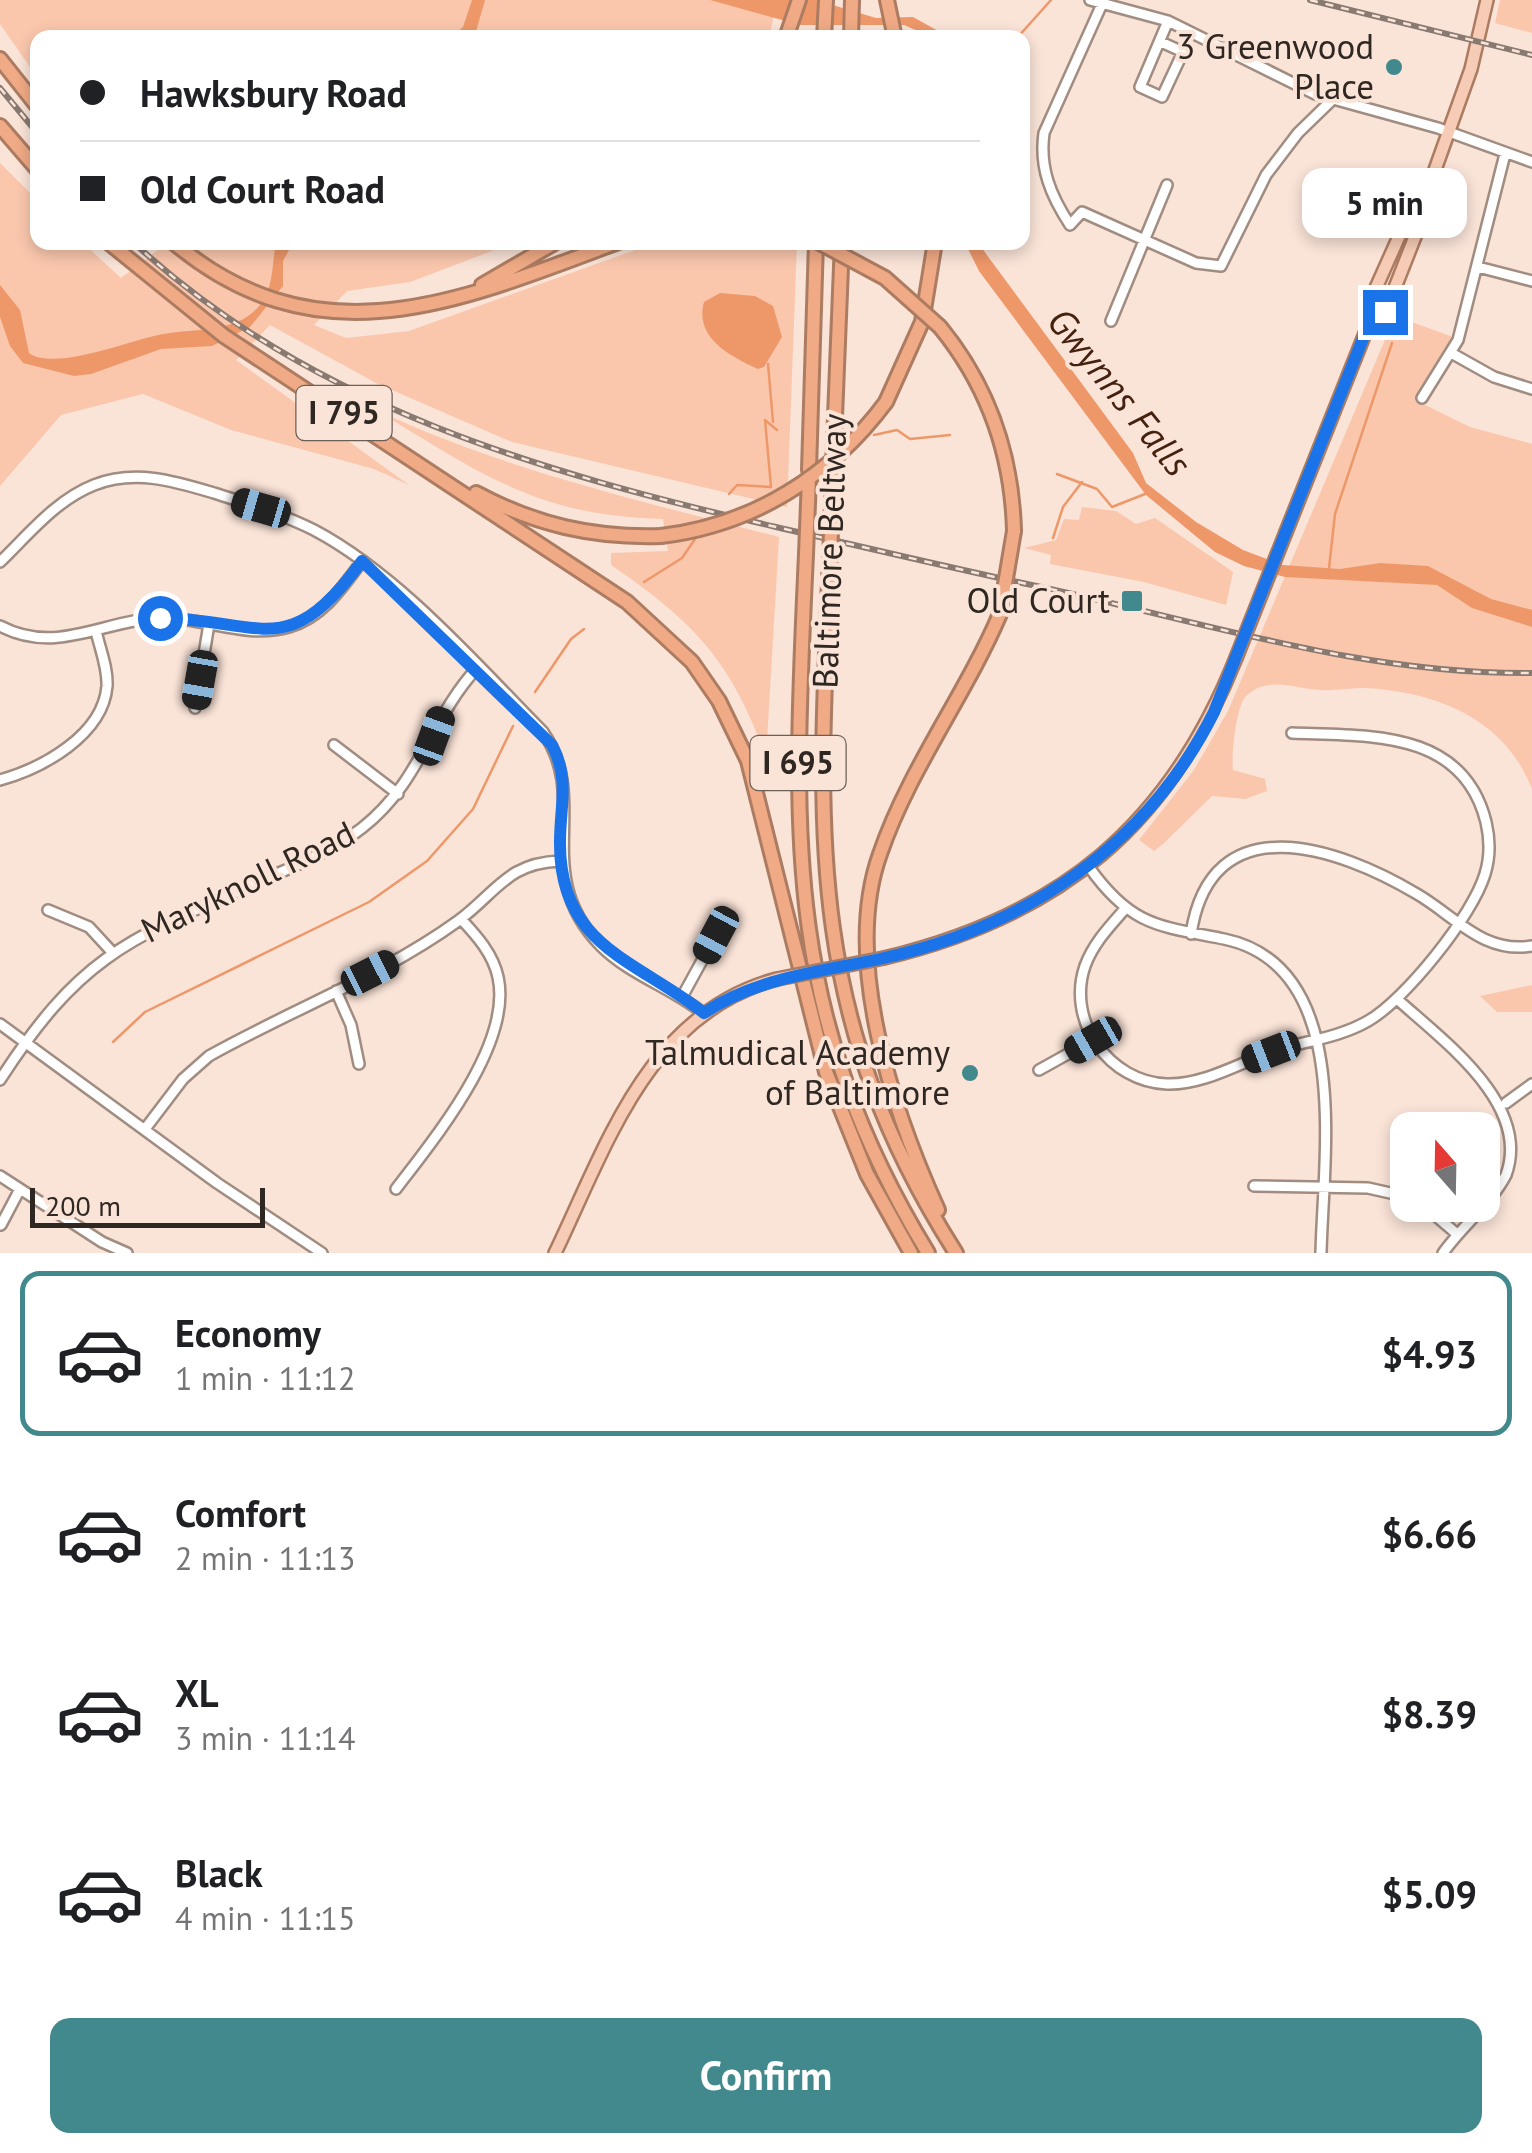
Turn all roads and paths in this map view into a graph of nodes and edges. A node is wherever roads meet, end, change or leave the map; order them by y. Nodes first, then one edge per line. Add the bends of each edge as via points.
1 (799, 0) edge
2 (826, 0) edge
3 (852, 0) edge
4 (886, 0) edge
5 (1090, 0) edge
6 (1487, 0) edge
7 (1102, 4) junction
8 (1168, 21) junction
9 (789, 30) edge
10 (824, 30) edge
11 (851, 30) edge
12 (894, 30) edge
13 (1162, 42) junction
14 (0, 59) edge
15 (30, 97) edge
16 (1333, 99) junction
17 (0, 126) edge
18 (1450, 134) junction
19 (1505, 154) junction
20 (30, 161) edge
21 (1532, 162) edge
22 (1166, 184) dead end
23 (1142, 240) junction
24 (117, 250) edge
25 (184, 250) edge
26 (542, 250) edge
27 (595, 250) edge
28 (817, 250) edge
29 (832, 250) edge
30 (842, 250) edge
31 (934, 250) edge
32 (1478, 267) junction
33 (1532, 282) edge
34 (453, 300) junction
35 (1110, 321) dead end
36 (1453, 354) junction
37 (1532, 389) edge
38 (1422, 398) dead end
39 (425, 465) junction
40 (362, 561) junction
41 (0, 562) edge
42 (209, 624) junction
43 (0, 626) edge
44 (96, 631) junction
45 (478, 668) junction
46 (195, 708) dead end
47 (1292, 734) dead end
48 (334, 746) dead end
49 (0, 780) edge
50 (398, 794) junction
51 (560, 861) junction
52 (1089, 867) junction
53 (48, 910) dead end
54 (1124, 910) junction
55 (461, 918) junction
56 (1458, 923) junction
57 (1191, 934) junction
58 (716, 935) dead end
59 (1532, 946) edge
60 (112, 952) junction
61 (336, 990) junction
62 (682, 997) junction
63 (1397, 999) junction
64 (704, 1013) junction
65 (0, 1024) edge
66 (26, 1040) junction
67 (1093, 1040) junction
68 (1317, 1040) junction
69 (359, 1064) dead end
70 (1039, 1070) dead end
71 (0, 1080) edge
72 (1532, 1084) edge
73 (1506, 1102) junction
74 (145, 1129) junction
75 (0, 1176) edge
76 (1254, 1186) dead end
77 (1322, 1188) junction
78 (20, 1189) junction
79 (396, 1190) dead end
80 (1390, 1194) edge
81 (1443, 1222) edge
82 (1, 1225) edge
83 (1457, 1234) junction
84 (127, 1253) edge
85 (322, 1253) edge
86 (555, 1253) edge
87 (911, 1253) edge
88 (928, 1253) edge
89 (956, 1253) edge
90 (1322, 1253) edge
91 (1443, 1253) edge

1 - 9 highway
2 - 10 highway
3 - 11 highway
4 - 12 highway
5 - 7 street
6 - 18 main road
7 - 8 street
7 - 23 street via 1044,133 1042,164 1070,225 1082,212
8 - 13 street
8 - 16 street
13 - 13 street via 1140,87 1162,97 1183,52
14 - 15 highway
16 - 18 street
16 - 23 street via 1298,132 1256,189 1221,266 1211,268
17 - 20 highway
18 - 19 street
18 - 52 main road, bridge via 1367,308 1370,321 1236,658 1188,758 1139,821
19 - 21 street
19 - 32 street
22 - 23 street
23 - 35 street
24 - 39 highway, I 795 via 182,306
25 - 34 highway via 252,292 334,313 400,312
26 - 34 highway
27 - 34 highway
28 - 88 highway, Baltimore Beltway / I 695, bridge via 797,834 813,971 840,1068 866,1135
29 - 89 highway, bridge via 885,278 940,327 997,423 1010,477 1014,531 1000,614 894,819 867,907 872,994 885,1054 912,1146
30 - 89 highway, Baltimore Beltway / I 695, bridge via 821,832 833,948 880,1109
31 - 39 highway, bridge via 922,322 886,402 847,448 788,494 714,525 661,536 596,536 495,503
32 - 33 street
32 - 36 street
36 - 37 street
36 - 38 street
39 - 87 highway via 646,618 692,662 719,700 756,785 826,1072 868,1174
40 - 41 street via 274,512 138,477 76,493
40 - 42 street via 336,596 299,623 260,631
40 - 45 street
42 - 44 street via 147,618
42 - 46 street
43 - 44 street via 41,640
44 - 49 street via 107,680 96,719 34,767
45 - 50 street, Maryknoll Road via 446,706 419,766
45 - 51 street via 543,732 558,758 565,780
47 - 56 street via 1398,739 1434,751 1461,773 1484,814 1489,843 1480,887
48 - 50 street
50 - 60 street, Maryknoll Road via 339,844
51 - 55 street via 509,874
51 - 62 street via 592,936 624,964
52 - 54 street
52 - 64 main road, bridge via 980,930 777,980
53 - 60 street via 89,927
54 - 57 street via 1158,928
54 - 67 street via 1084,968 1083,1013
55 - 61 street
55 - 79 street via 495,968 499,1012 456,1105
56 - 57 street via 1398,884 1314,850 1279,845 1222,867 1201,895
56 - 59 street via 1488,942
56 - 63 street
57 - 68 street via 1242,944 1276,964 1300,995
58 - 62 street
60 - 66 street, Maryknoll Road via 62,994
61 - 69 street
61 - 74 street via 200,1062
62 - 64 street
63 - 68 street via 1359,1026
63 - 73 street
64 - 86 main road via 670,1042 636,1087
65 - 66 street
66 - 71 street, Maryknoll Road
66 - 74 street
67 - 68 street via 1125,1072 1164,1084 1195,1081
67 - 70 street
68 - 77 street via 1324,1085
72 - 73 street
73 - 83 street via 1515,1138 1509,1169
74 - 85 street
75 - 78 street
76 - 77 street
77 - 80 street
77 - 90 street
78 - 82 street
78 - 84 street
81 - 83 street
83 - 91 street

